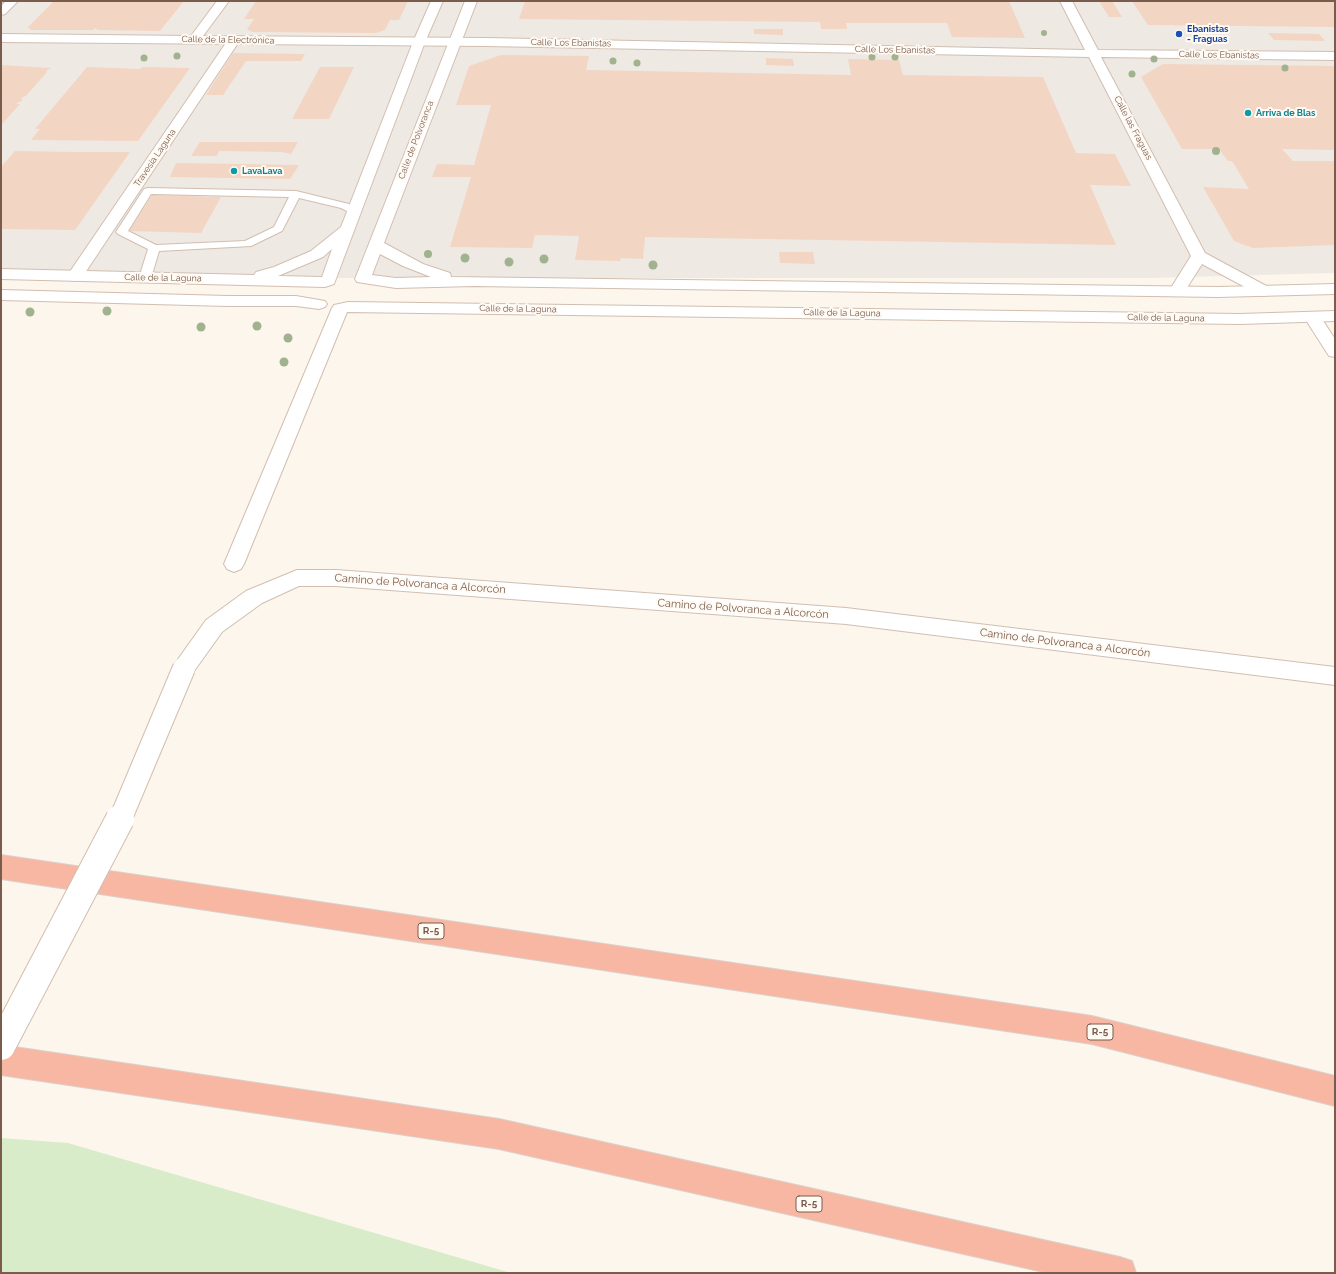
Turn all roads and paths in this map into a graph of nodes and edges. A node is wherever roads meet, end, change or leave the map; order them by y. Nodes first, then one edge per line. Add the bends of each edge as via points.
1 (12, 1) edge
2 (223, 1) edge
3 (437, 1) edge
4 (471, 1) edge
5 (1066, 1) edge
6 (1, 12) edge
7 (1, 38) edge
8 (194, 40) junction
9 (234, 40) junction
10 (419, 42) junction
11 (455, 42) junction
12 (1094, 53) junction
13 (1335, 56) edge
14 (296, 194) junction
15 (355, 212) junction
16 (348, 229) junction
17 (376, 246) junction
18 (154, 248) junction
19 (1199, 256) junction
20 (1, 274) edge
21 (75, 276) junction
22 (145, 278) junction
23 (342, 279) junction
24 (246, 280) junction
25 (462, 281) junction
26 (1335, 289) edge
27 (1177, 291) junction
28 (1264, 291) junction
29 (1, 295) edge
30 (319, 304) junction
31 (344, 308) junction
32 (1335, 316) edge
33 (1312, 317) junction
34 (1335, 352) edge
35 (234, 564) dead end
36 (1335, 676) edge
37 (1, 867) edge
38 (1, 1046) edge
39 (1, 1060) edge
40 (1335, 1091) edge
41 (1120, 1273) edge

1 - 6 street
2 - 8 street
3 - 10 street
4 - 11 street, Calle de Polvoranca
5 - 12 street, Calle las Fraguas
7 - 8 street, Calle de la Electrónica
8 - 9 street, Calle de la Electrónica
9 - 10 street, Calle de la Electrónica
9 - 21 street, Travesía Laguna
10 - 11 street, Calle de la Electrónica
10 - 15 street
11 - 12 street, Calle Los Ebanistas
11 - 17 street, Calle de Polvoranca
12 - 13 street, Calle Los Ebanistas
12 - 19 street, Calle las Fraguas
14 - 15 lane via 345,206
14 - 18 lane via 278,229 247,244
14 - 18 lane via 148,191 122,232
15 - 16 street
16 - 23 street
16 - 24 street via 317,254 279,271
17 - 23 street, Calle de Polvoranca
17 - 25 street via 428,272
18 - 22 lane
19 - 27 street
19 - 28 street
20 - 21 street, Calle de la Laguna
21 - 22 street, Calle de la Laguna
22 - 24 street, Calle de la Laguna
23 - 24 street, Calle de la Laguna
23 - 25 street, Calle de la Laguna via 396,283
23 - 30 street via 315,291 314,296
23 - 31 street via 369,287 370,292 363,301
25 - 27 street, Calle de la Laguna
26 - 28 street, Calle de la Laguna
27 - 28 street, Calle de la Laguna
29 - 30 street, Calle de la Laguna via 228,301 296,300
30 - 31 street, Calle de la Laguna via 325,307
31 - 33 street, Calle de la Laguna via 1240,319
31 - 35 street
32 - 33 street, Calle de la Laguna
33 - 34 street
36 - 38 street, Camino de Polvoranca a Alcorcón, bridge via 846,616 336,578 296,578 254,597 214,626 184,668 122,816
37 - 40 highway, R-5 via 1092,1030
39 - 41 highway, R-5 via 498,1134

